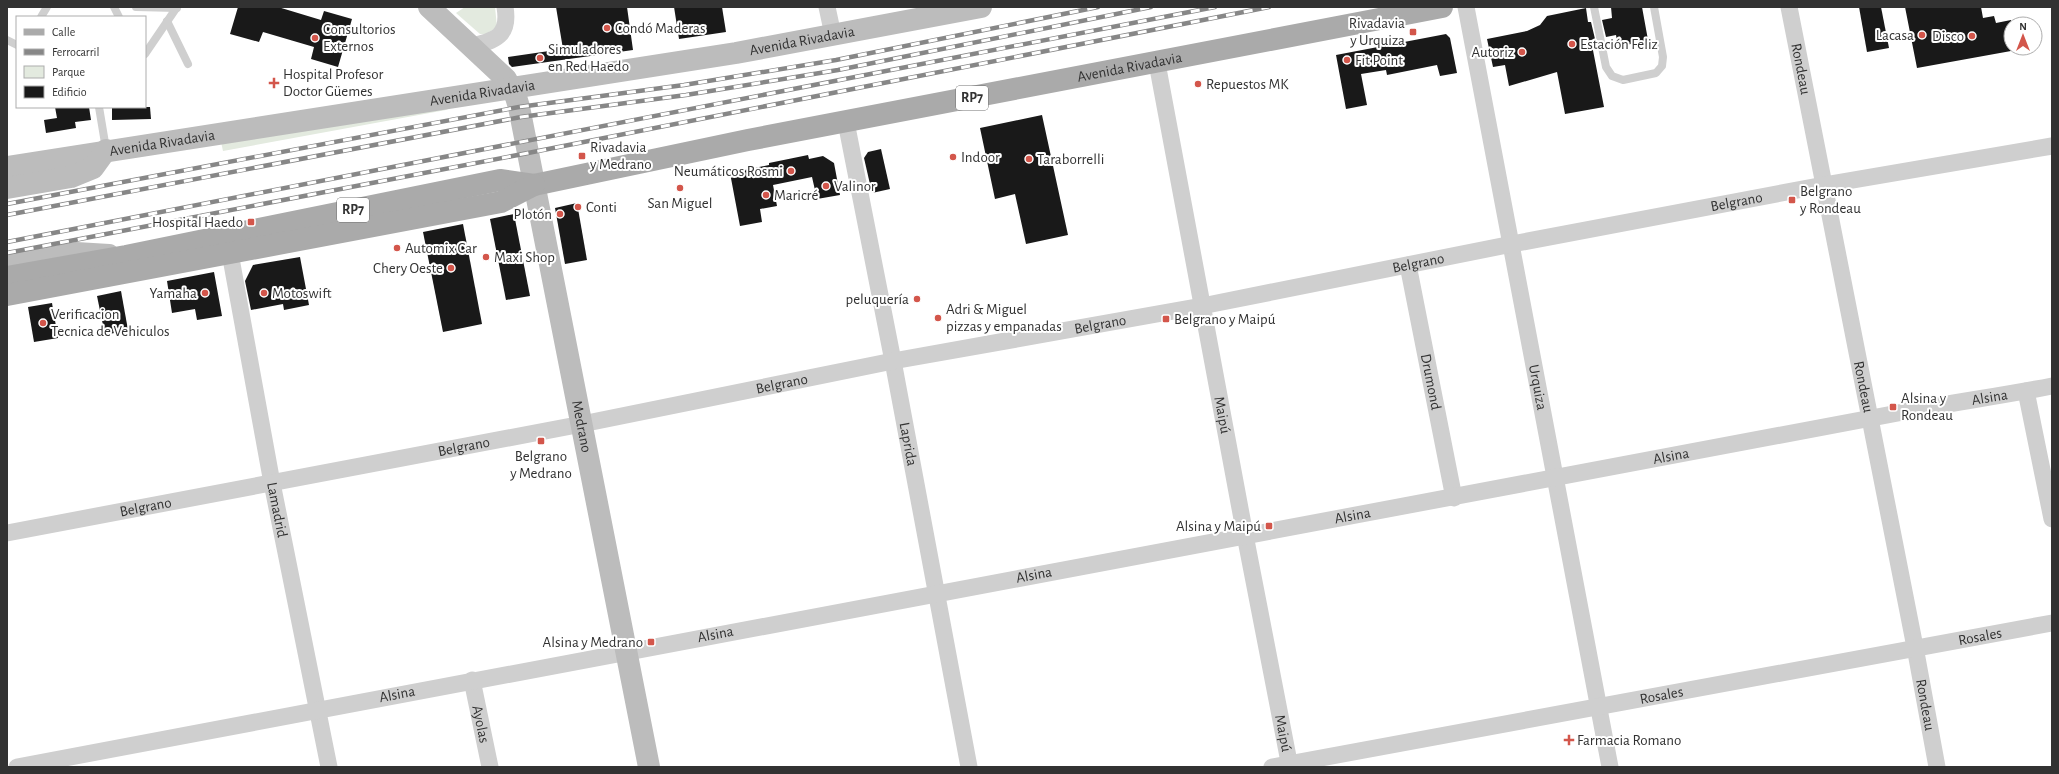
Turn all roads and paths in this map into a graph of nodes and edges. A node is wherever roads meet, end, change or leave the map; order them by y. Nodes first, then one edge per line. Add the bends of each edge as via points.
1 (47, 7) edge
2 (114, 7) edge
3 (136, 7) edge
4 (177, 7) edge
5 (429, 7) edge
6 (505, 7) edge
7 (827, 7) edge
8 (981, 7) edge
9 (1442, 7) edge
10 (1466, 7) edge
11 (1594, 7) edge
12 (1654, 7) edge
13 (1789, 7) edge
14 (42, 16) edge
15 (118, 16) edge
16 (167, 22) junction
17 (833, 35) junction
18 (7, 40) edge
19 (16, 44) edge
20 (471, 46) junction
21 (146, 53) edge
22 (1157, 63) junction
23 (188, 64) dead end
24 (511, 87) junction
25 (99, 108) edge
26 (846, 122) junction
27 (2052, 146) edge
28 (106, 150) junction
29 (7, 167) edge
30 (534, 185) junction
31 (1824, 185) junction
32 (7, 188) edge
33 (1512, 244) junction
34 (230, 253) junction
35 (126, 256) junction
36 (7, 265) edge
37 (1408, 265) junction
38 (7, 277) edge
39 (7, 295) edge
40 (1202, 306) junction
41 (893, 361) junction
42 (2052, 386) edge
43 (2026, 392) junction
44 (1870, 419) junction
45 (582, 424) junction
46 (1556, 479) junction
47 (272, 483) junction
48 (1454, 498) junction
49 (2052, 519) edge
50 (7, 533) edge
51 (1245, 536) junction
52 (937, 592) junction
53 (2052, 623) edge
54 (1916, 647) junction
55 (628, 652) junction
56 (472, 680) junction
57 (1599, 707) junction
58 (318, 708) junction
59 (1290, 765) edge
60 (17, 767) edge
61 (329, 767) edge
62 (490, 767) edge
63 (649, 767) edge
64 (969, 767) edge
65 (1272, 767) edge
66 (1610, 767) edge
67 (1937, 767) edge

1 - 14 lane
2 - 15 lane
3 - 4 lane
4 - 16 lane
5 - 20 street, Medrano
6 - 20 street via 505,26 500,36 490,42
7 - 17 street
8 - 17 street, Avenida Rivadavia
9 - 22 main road, Avenida Rivadavia / RP7
10 - 33 street, Urquiza
11 - 12 lane via 1606,67 1612,76 1622,80 1656,73 1662,66 1663,57
13 - 31 street, Rondeau
16 - 21 lane
16 - 23 lane
17 - 24 street, Avenida Rivadavia via 736,53
18 - 19 lane
20 - 24 street, Medrano via 506,79
22 - 26 main road, Avenida Rivadavia / RP7
22 - 40 street, Maipú
24 - 28 street, Avenida Rivadavia
24 - 30 street, Medrano via 519,107
25 - 28 lane
26 - 30 main road, Avenida Rivadavia / RP7
26 - 41 street, Laprida
27 - 31 street, Belgrano
28 - 29 street, Avenida Rivadavia
28 - 32 street via 93,168 71,177
30 - 34 main road, Avenida Rivadavia / RP7 via 501,202
30 - 35 main road, Avenida Rivadavia / RP7 via 500,180
30 - 45 street, Medrano
31 - 33 street, Belgrano
31 - 44 street, Rondeau
33 - 37 street, Belgrano
33 - 46 street, Urquiza
34 - 39 main road, Avenida Rivadavia / RP7
34 - 47 street, Lamadrid
35 - 36 street via 76,253
35 - 38 main road, Avenida Rivadavia / RP7
37 - 40 street, Belgrano
37 - 48 street, Drumond
40 - 41 street, Belgrano
40 - 51 street, Maipú
41 - 45 street, Belgrano
41 - 52 street, Laprida
42 - 43 street, Alsina
43 - 44 street, Alsina
43 - 49 street
44 - 46 street, Alsina
44 - 54 street, Rondeau
45 - 47 street, Belgrano
45 - 55 street, Medrano
46 - 48 street, Alsina
46 - 57 street, Urquiza
47 - 50 street, Belgrano
47 - 58 street, Lamadrid
48 - 51 street, Alsina
51 - 52 street, Alsina
51 - 59 street, Maipú
52 - 55 street, Alsina
52 - 64 street, Laprida
53 - 54 street, Rosales
54 - 57 street, Rosales
54 - 67 street, Rondeau
55 - 56 street, Alsina
55 - 63 street, Medrano
56 - 58 street, Alsina
56 - 62 street, Ayolas
57 - 59 street, Rosales
57 - 66 street, Urquiza
58 - 60 street, Alsina
58 - 61 street, Lamadrid
59 - 65 street, Rosales

